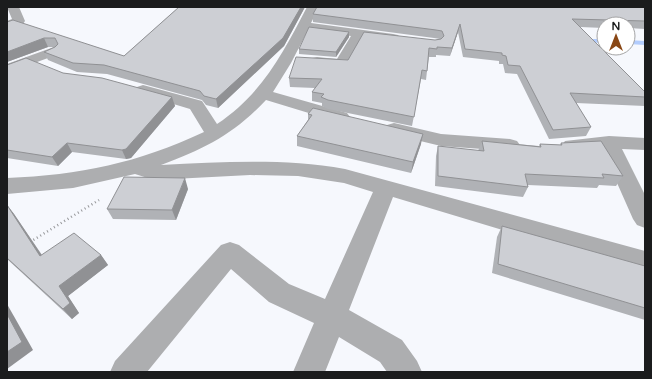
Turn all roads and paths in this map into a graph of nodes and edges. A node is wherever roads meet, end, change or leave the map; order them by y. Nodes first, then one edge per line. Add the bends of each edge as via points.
1 (13, 7) edge
2 (313, 7) edge
3 (7, 26) edge
4 (304, 26) junction
5 (359, 34) junction
6 (404, 39) edge
7 (54, 51) edge
8 (286, 58) junction
9 (31, 60) junction
10 (8, 69) edge
11 (52, 69) edge
12 (129, 86) edge
13 (263, 94) junction
14 (355, 121) edge
15 (379, 126) edge
16 (215, 134) junction
17 (609, 142) junction
18 (645, 144) edge
19 (526, 146) edge
20 (556, 146) edge
21 (136, 167) junction
22 (7, 186) edge
23 (386, 188) junction
24 (105, 197) dead end
25 (645, 219) edge
26 (27, 244) edge
27 (645, 262) edge
28 (333, 317) junction
29 (126, 372) edge
30 (309, 372) edge
31 (406, 372) edge

1 - 3 street via 19,21
2 - 4 street
4 - 5 street
4 - 8 street
5 - 6 street
5 - 8 street via 342,64
7 - 9 street
8 - 13 street
9 - 10 street
9 - 11 street
12 - 16 street via 196,105
13 - 14 street via 324,114
13 - 16 street via 244,114
15 - 19 street via 441,140
16 - 21 street
17 - 18 street
17 - 20 street
17 - 25 street
21 - 22 street via 91,178
21 - 23 street via 154,173 277,167 317,170
23 - 27 street
23 - 28 street
24 - 26 path
28 - 29 street via 279,293 230,252
28 - 30 street
28 - 31 street via 391,351

